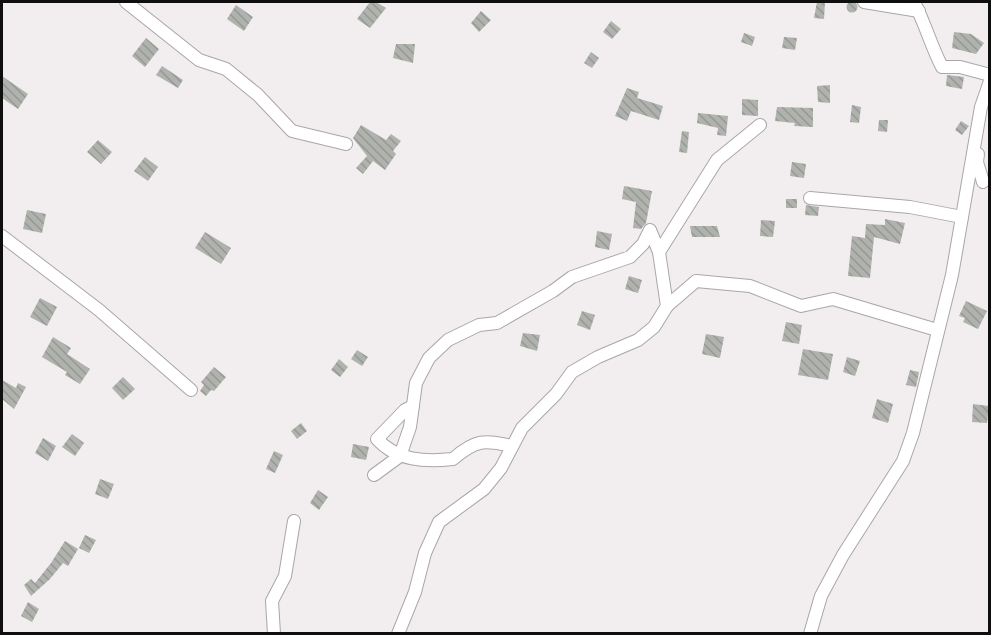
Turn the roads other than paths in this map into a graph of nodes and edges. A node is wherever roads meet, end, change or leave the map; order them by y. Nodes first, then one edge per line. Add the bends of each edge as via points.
1 (126, 2) edge
2 (864, 2) edge
3 (917, 6) edge
4 (990, 75) edge
5 (990, 81) edge
6 (760, 125) dead end
7 (977, 136) junction
8 (346, 144) dead end
9 (968, 180) junction
10 (986, 183) edge
11 (810, 198) dead end
12 (962, 216) junction
13 (2, 237) edge
14 (659, 252) junction
15 (667, 306) junction
16 (936, 330) junction
17 (191, 390) dead end
18 (413, 406) junction
19 (512, 446) junction
20 (400, 456) junction
21 (374, 475) dead end
22 (294, 521) dead end
23 (274, 633) edge
24 (398, 633) edge
25 (810, 633) edge

1 - 8 street via 199,60 226,69 292,131
2 - 3 street
3 - 4 street via 942,67
5 - 7 street
6 - 14 street via 717,160
7 - 9 street
7 - 10 street via 977,162
9 - 10 street
9 - 12 street
11 - 12 street
12 - 16 street via 952,274
13 - 17 street via 99,310
14 - 15 street
14 - 18 street via 650,230 630,256 572,277 497,323 479,325 448,340 429,358 416,382
15 - 16 street via 696,281 750,286 801,306 833,299
15 - 19 street via 654,327 638,340 572,372 522,428
16 - 25 street via 934,353 903,461 843,555 821,596
18 - 20 street
18 - 20 street via 377,439
19 - 20 street via 484,440 466,447 453,459
19 - 24 street via 484,489 439,522
20 - 21 street
22 - 23 street via 285,576 272,601

